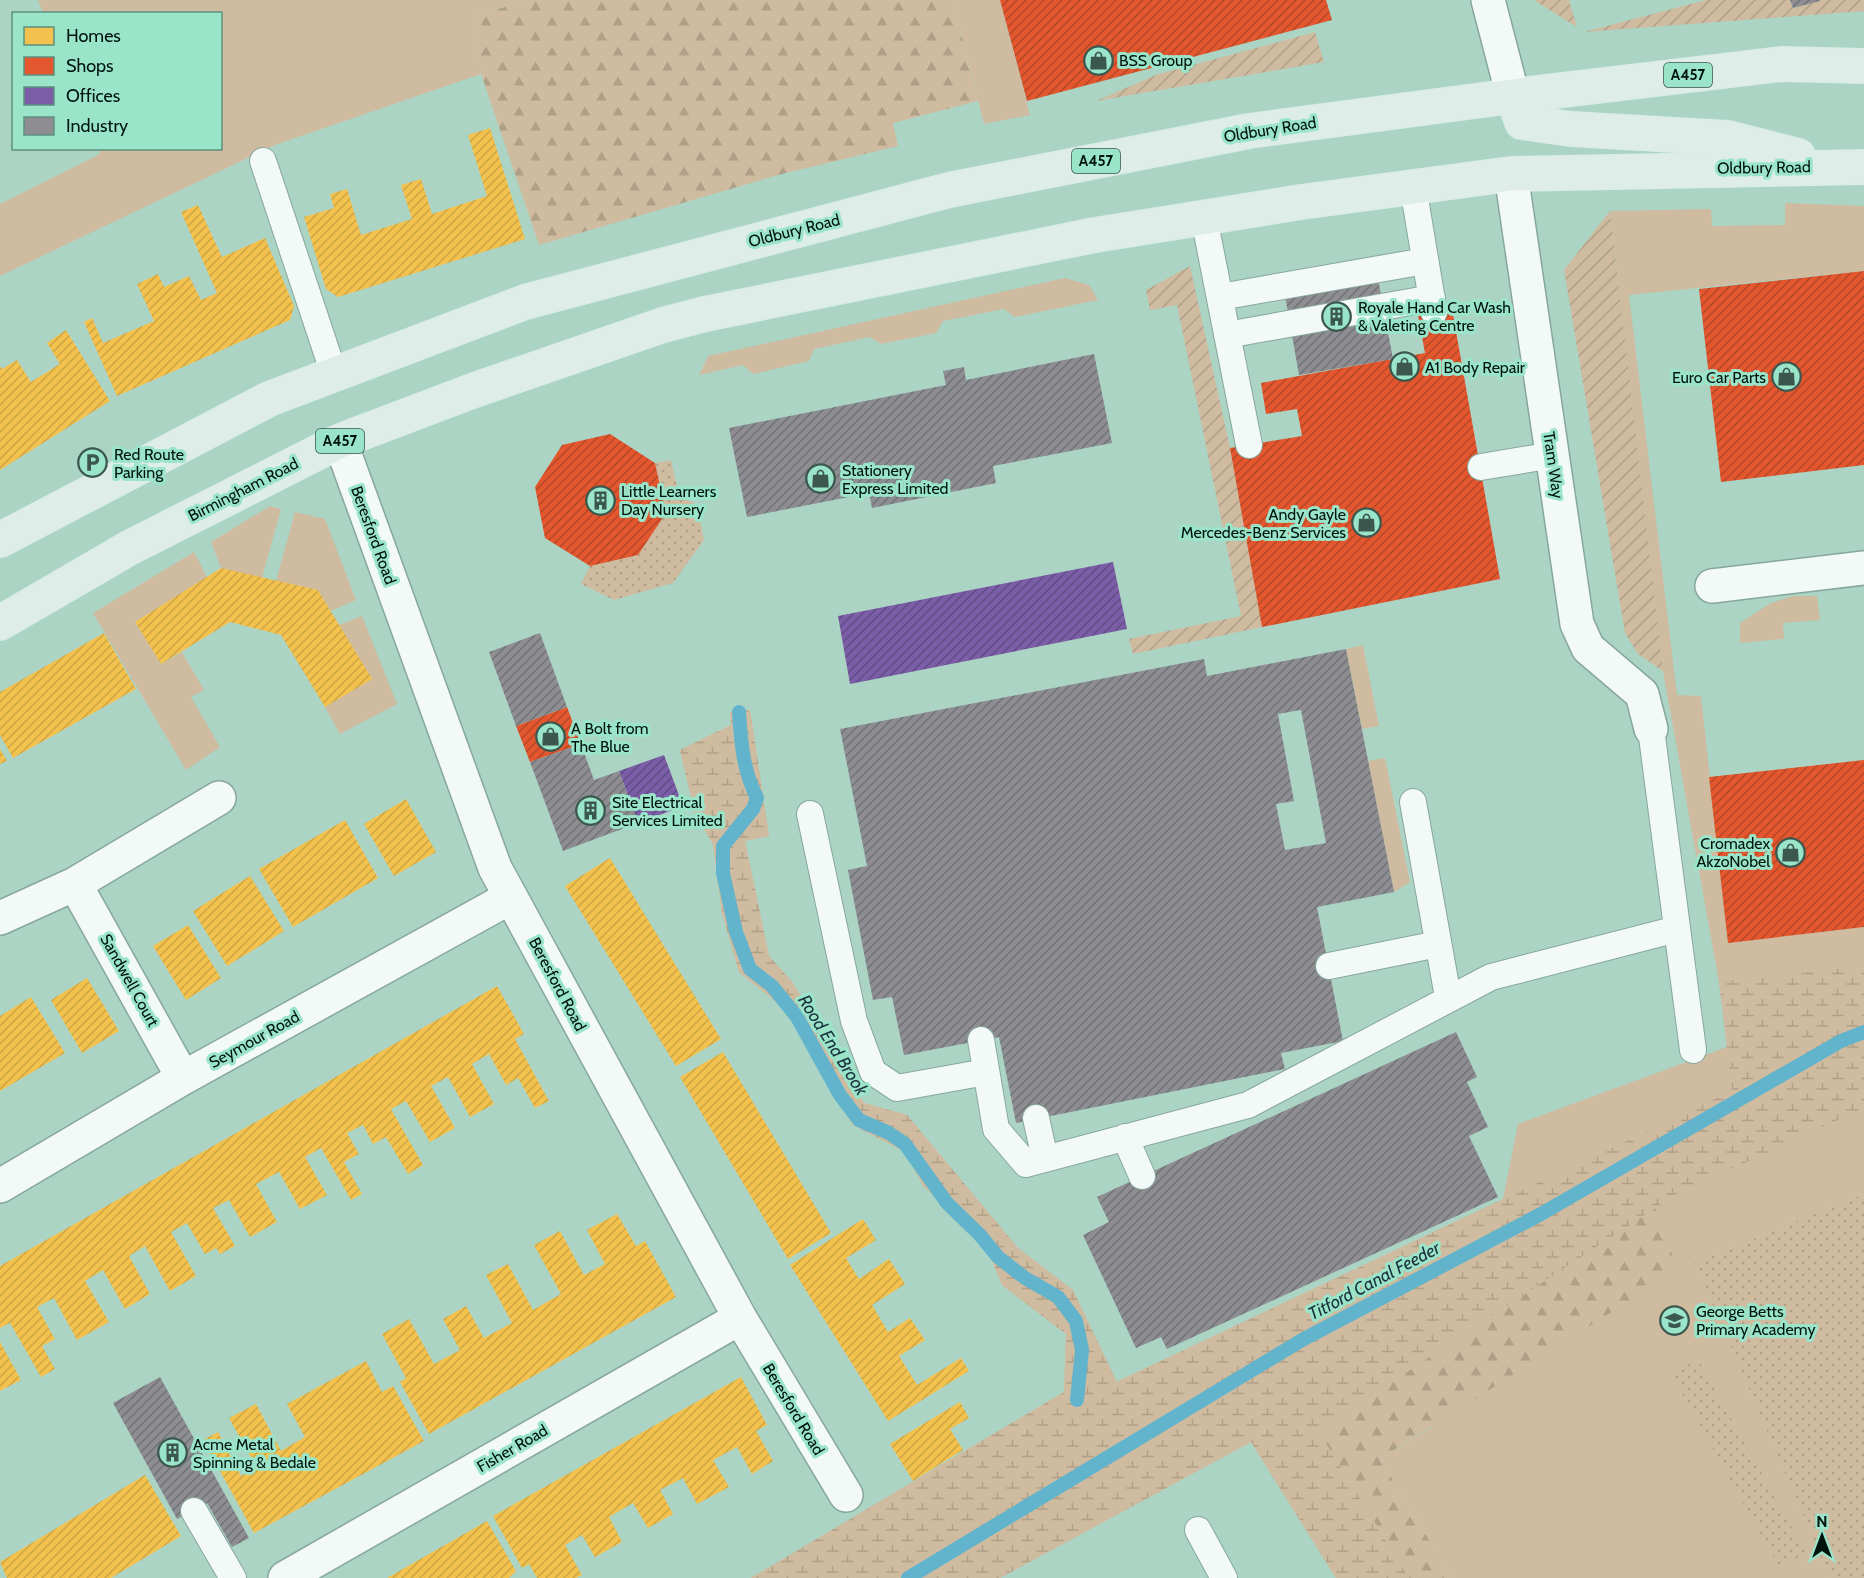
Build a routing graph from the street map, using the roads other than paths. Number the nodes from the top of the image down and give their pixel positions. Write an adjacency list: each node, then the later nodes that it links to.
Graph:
1 (1488, 0): 3 (street)
2 (1864, 66): 3 (main road, Oldbury Road / A457)
3 (1512, 96): 5 (main road); 13 (main road, Oldbury Road / A457)
4 (263, 161): 13 (lane)
5 (1849, 166): 6 (main road, Oldbury Road / A457)
6 (1511, 174): 7 (main road, Oldbury Road / A457); 16 (street, Tram Way)
7 (1413, 187): 8 (main road, Oldbury Road / A457); 9 (lane)
8 (1204, 218): 10 (lane); 11 (main road, Oldbury Road / A457)
9 (1425, 261): 10 (lane); 12 (lane)
10 (1220, 297): 12 (lane)
11 (705, 314): 14 (main road, Birmingham Road / A457)
12 (1227, 334): 15 (lane)
13 (334, 374): 18 (main road, A457)
14 (340, 441): 21 (main road, Birmingham Road / A457); 27 (street, Beresford Road)
15 (1249, 445)
16 (1552, 455): 17 (lane); 22 (street, Tram Way)
17 (1480, 467)
18 (0, 540)
19 (1864, 568): 20 (street)
20 (1712, 586)
21 (0, 623)
22 (1651, 729): 29 (lane)
23 (219, 798): 26 (street)
24 (1413, 802): 30 (lane)
25 (810, 814): 35 (lane)
26 (75, 884): 28 (street); 36 (street, Sandwell Court)
27 (511, 897): 36 (street, Seymour Road); 42 (street, Beresford Road)
28 (0, 918)
29 (1677, 929): 32 (lane); 34 (lane)
30 (1438, 944): 31 (lane); 32 (lane)
31 (1329, 966)
32 (1448, 997): 38 (lane)
33 (981, 1040): 35 (lane)
34 (1693, 1050)
35 (986, 1072): 39 (lane)
36 (183, 1078): 41 (street, Seymour Road)
37 (1036, 1118): 39 (lane)
38 (1125, 1137): 39 (lane); 40 (lane)
39 (1045, 1159)
40 (1142, 1176)
41 (0, 1186)
42 (740, 1318): 43 (street, Beresford Road); 47 (street, Fisher Road)
43 (846, 1495)
44 (194, 1511): 46 (lane)
45 (1198, 1530): 48 (lane)
46 (233, 1578)
47 (285, 1578)
48 (1224, 1578)

